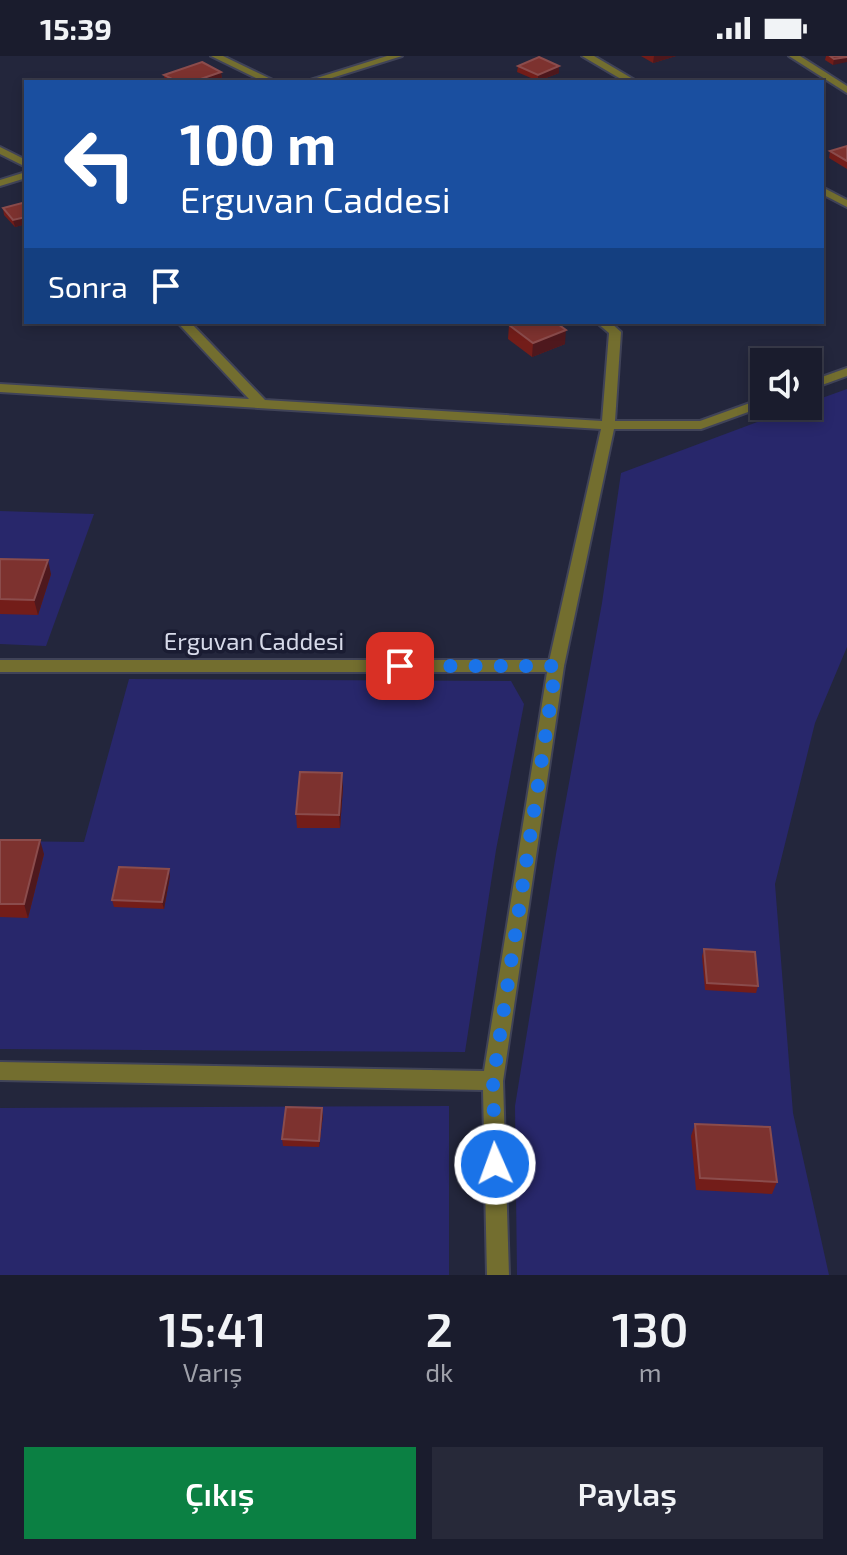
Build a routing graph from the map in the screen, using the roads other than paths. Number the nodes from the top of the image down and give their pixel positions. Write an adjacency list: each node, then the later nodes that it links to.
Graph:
1 (216, 56): 5 (street)
2 (397, 56): 6 (street)
3 (587, 56): 7 (street)
4 (794, 56): 8 (street)
5 (268, 80)
6 (316, 80)
7 (629, 80)
8 (847, 90)
9 (0, 150): 10 (street)
10 (24, 163)
11 (24, 176): 12 (street)
12 (0, 183)
13 (824, 191): 14 (street)
14 (847, 204)
15 (185, 324): 20 (street)
16 (605, 324): 22 (street)
17 (847, 372): 18 (street)
18 (822, 381)
19 (0, 388): 20 (street)
20 (261, 404): 22 (street)
21 (750, 407): 22 (street)
22 (608, 425): 24 (street)
23 (0, 666): 24 (street, Erguvan Caddesi)
24 (556, 666): 26 (street)
25 (0, 1071): 26 (street)
26 (493, 1081): 27 (street)
27 (498, 1275)

